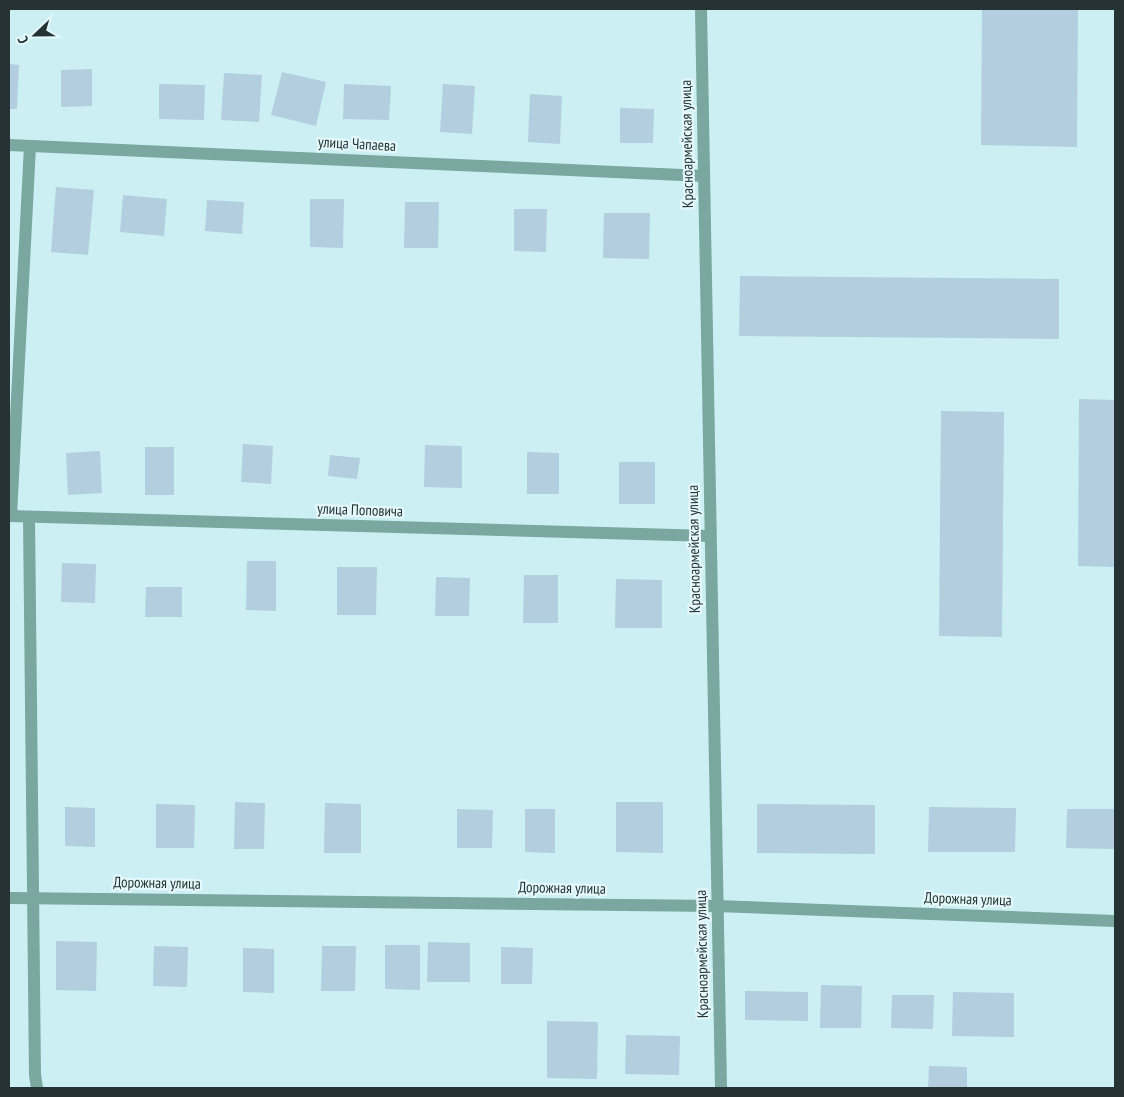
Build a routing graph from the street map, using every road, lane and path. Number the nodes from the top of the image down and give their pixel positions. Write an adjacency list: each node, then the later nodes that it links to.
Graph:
1 (701, 9): 4 (street, Красноармейская улица)
2 (9, 145): 3 (street, улица Чапаева)
3 (30, 146): 4 (street, улица Чапаева); 5 (street)
4 (704, 176): 7 (street, Красноармейская улица)
5 (10, 516): 6 (street, улица Поповича)
6 (29, 517): 7 (street, улица Поповича); 9 (street)
7 (710, 536): 10 (street, Красноармейская улица)
8 (9, 898): 9 (street, Дорожная улица)
9 (34, 898): 10 (street, Дорожная улица); 12 (street)
10 (717, 906): 11 (street, Дорожная улица); 13 (street, Красноармейская улица)
11 (1115, 920)
12 (37, 1088)
13 (721, 1088)

